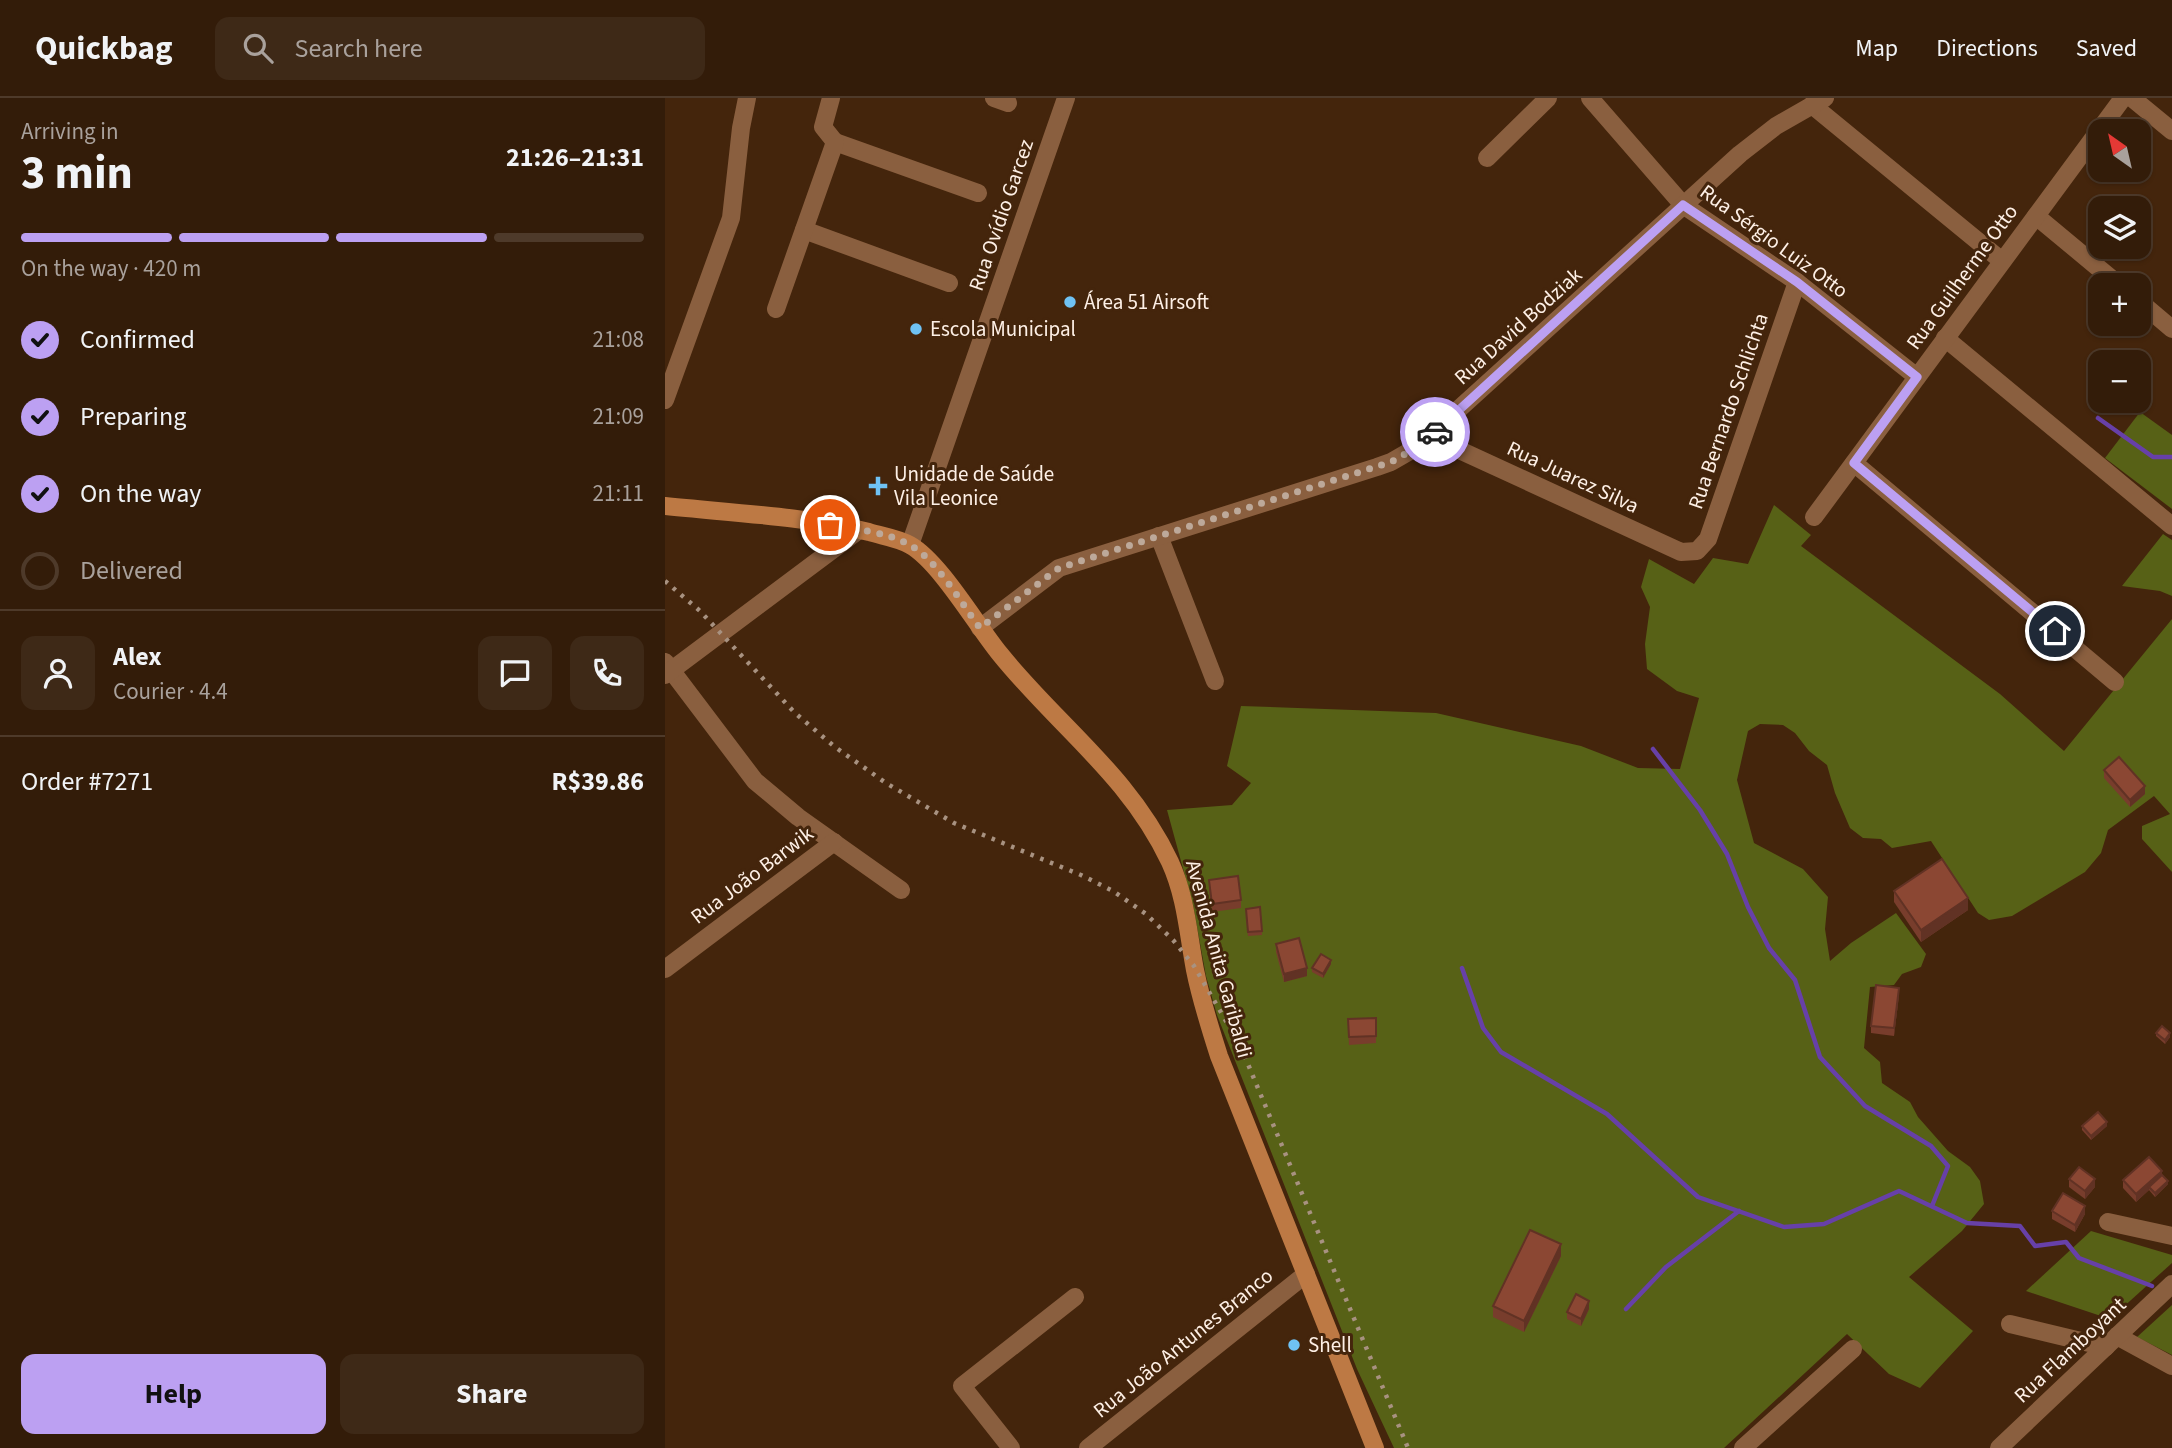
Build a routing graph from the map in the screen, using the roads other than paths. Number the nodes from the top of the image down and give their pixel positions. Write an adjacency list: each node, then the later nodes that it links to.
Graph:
1 (747, 98): 25 (street)
2 (831, 98): 10 (street)
3 (1066, 98): 33 (street, Rua Ovídio Garcez)
4 (1548, 98): 11 (street)
5 (1590, 98): 13 (street, Rua Sérgio Luiz Otto)
6 (2123, 98): 14 (street, Rua Guilherme Otto)
7 (2132, 98): 9 (street)
8 (1818, 102): 13 (street, Rua David Bodziak); 16 (street)
9 (2172, 131)
10 (835, 142): 12 (street); 15 (street)
11 (1487, 158)
12 (978, 193)
13 (1683, 205): 18 (street, Rua Sérgio Luiz Otto); 26 (street, Rua David Bodziak)
14 (2036, 216): 16 (street, Rua Guilherme Otto); 17 (street)
15 (804, 230): 19 (street); 20 (street)
16 (2002, 261): 23 (street, Rua Guilherme Otto)
17 (2105, 273)
18 (1797, 282): 24 (street, Rua Sérgio Luiz Otto); 34 (street, Rua Bernardo Schlichta)
19 (949, 283)
20 (776, 309)
21 (2151, 311): 22 (street)
22 (2172, 329)
23 (1945, 338): 24 (street, Rua Guilherme Otto); 30 (street)
24 (1917, 377): 27 (street, Rua Guilherme Otto)
25 (665, 400)
26 (1431, 437): 32 (street, Rua David Bodziak); 34 (street, Rua Juarez Silva)
27 (1854, 463): 29 (street, Rua Guilherme Otto); 38 (street)
28 (665, 506): 31 (main road, Avenida Anita Garibaldi)
29 (1814, 517)
30 (2172, 526)
31 (859, 530): 33 (main road, Avenida Anita Garibaldi); 36 (street)
32 (1159, 536): 35 (street, Rua David Bodziak); 37 (street)
33 (910, 545): 35 (main road, Avenida Anita Garibaldi)
34 (1697, 551)
35 (980, 628): 44 (main road, Avenida Anita Garibaldi)
36 (667, 669): 39 (street)
37 (1215, 681)
38 (2115, 682)
39 (834, 842): 40 (street); 41 (street, Rua João Barwik)
40 (901, 890)
41 (665, 969)
42 (2108, 1222): 43 (street)
43 (2172, 1236)
44 (1306, 1274): 52 (street, Rua João Antunes Branco); 53 (main road, Avenida Anita Garibaldi)
45 (2172, 1284): 48 (street, Rua Flamboyant)
46 (1075, 1297): 51 (street)
47 (2010, 1324): 48 (street)
48 (2112, 1341): 50 (street); 55 (street, Rua Flamboyant)
49 (1853, 1349): 54 (street)
50 (2172, 1366)
51 (1011, 1448)
52 (1088, 1448)
53 (1375, 1448)
54 (1743, 1448)
55 (1999, 1448)

